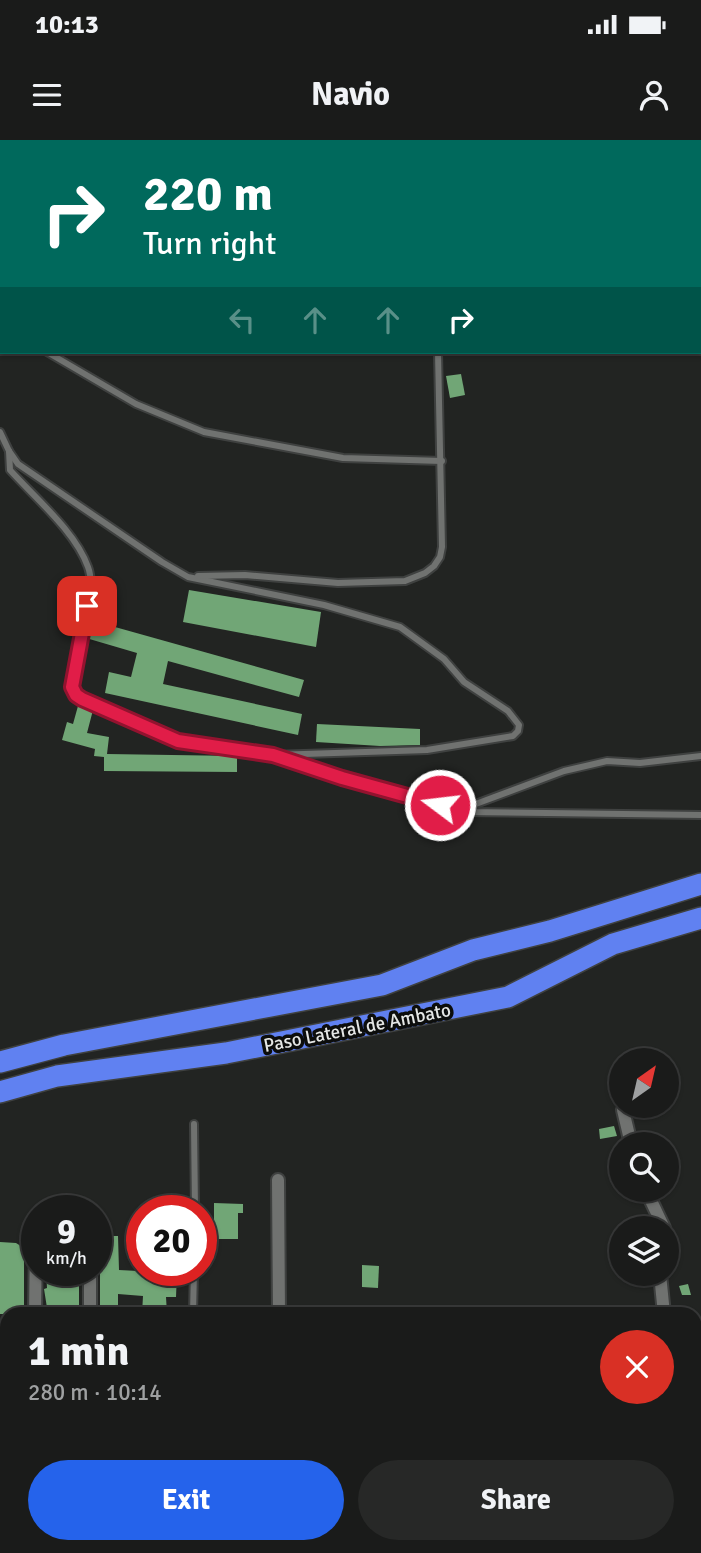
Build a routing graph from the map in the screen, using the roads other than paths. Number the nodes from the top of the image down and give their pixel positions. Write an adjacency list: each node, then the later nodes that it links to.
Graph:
1 (50, 354): 5 (lane)
2 (438, 354): 5 (lane)
3 (0, 432): 4 (lane)
4 (9, 451): 6 (lane); 7 (lane)
5 (442, 461): 6 (lane)
6 (188, 577): 7 (lane)
7 (273, 755): 9 (lane)
8 (701, 756): 9 (lane)
9 (464, 812): 10 (lane)
10 (701, 815)
11 (701, 884): 13 (highway, Paso Lateral de Ambato)
12 (701, 918): 14 (highway, Paso Lateral de Ambato)
13 (0, 1062)
14 (0, 1092)
15 (194, 1124): 17 (lane)
16 (278, 1180): 25 (street)
17 (195, 1195)
18 (35, 1286): 22 (street)
19 (90, 1286): 23 (street)
20 (194, 1286): 24 (lane)
21 (661, 1286): 26 (street)
22 (34, 1307)
23 (90, 1307)
24 (193, 1307)
25 (279, 1307)
26 (663, 1307)

